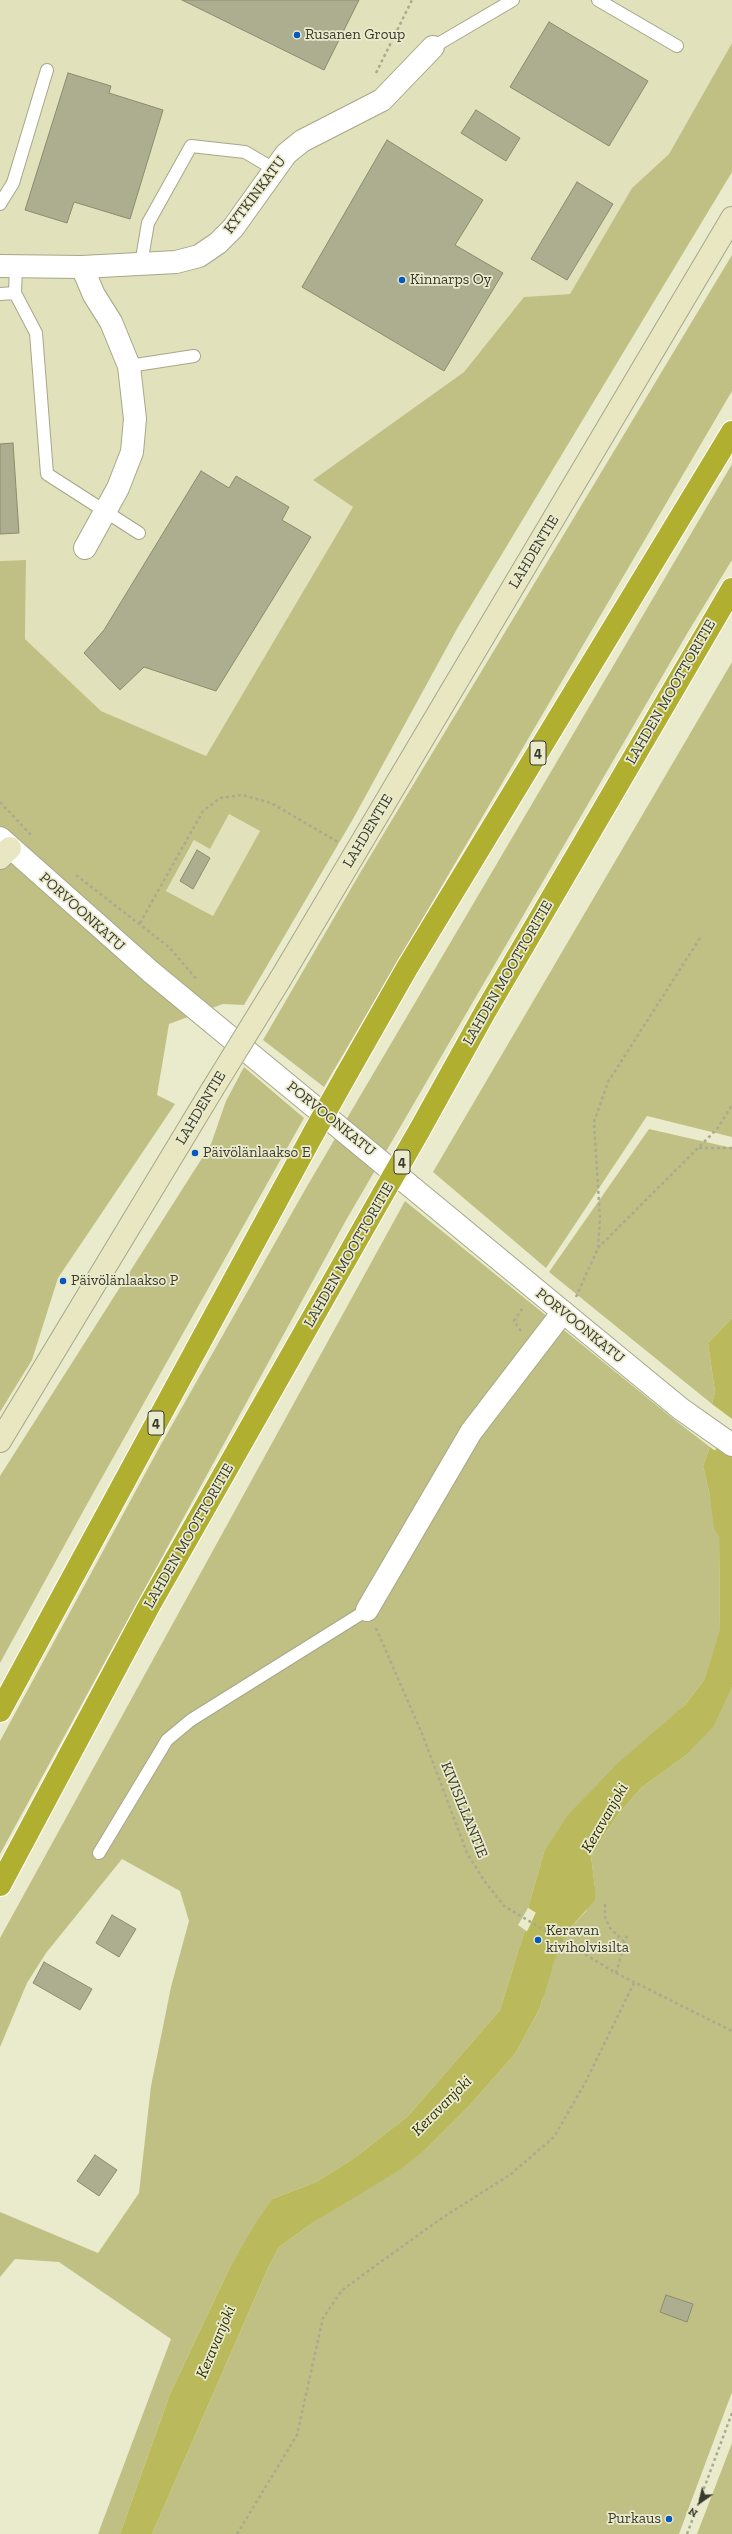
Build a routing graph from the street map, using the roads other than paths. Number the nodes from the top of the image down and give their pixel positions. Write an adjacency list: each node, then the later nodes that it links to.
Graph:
1 (513, 0): 4 (lane)
2 (598, 0): 3 (lane)
3 (677, 46)
4 (433, 47): 6 (street, KYTKINKATU)
5 (46, 70): 7 (lane)
6 (274, 169): 9 (street, KYTKINKATU); 9 (lane)
7 (0, 204)
8 (732, 218): 23 (main road, LAHDENTIE, bridge)
9 (141, 264): 11 (street, KYTKINKATU)
10 (8, 266): 11 (street, KYTKINKATU); 12 (lane)
11 (82, 267): 15 (street)
12 (15, 293): 13 (lane); 17 (lane)
13 (0, 294)
14 (194, 356): 15 (lane)
15 (129, 366): 17 (street)
16 (732, 432): 26 (highway, 4, bridge)
17 (105, 511): 18 (lane); 19 (street)
18 (138, 533)
19 (85, 548)
20 (732, 589): 28 (highway, LAHDEN MOOTTORITIE / 4, bridge)
21 (3, 848): 22 (street, PORVOONKATU)
22 (563, 1312): 24 (street, PORVOONKATU); 25 (street)
23 (0, 1441)
24 (732, 1445)
25 (367, 1610): 27 (lane)
26 (0, 1711)
27 (99, 1853)
28 (0, 1885)

